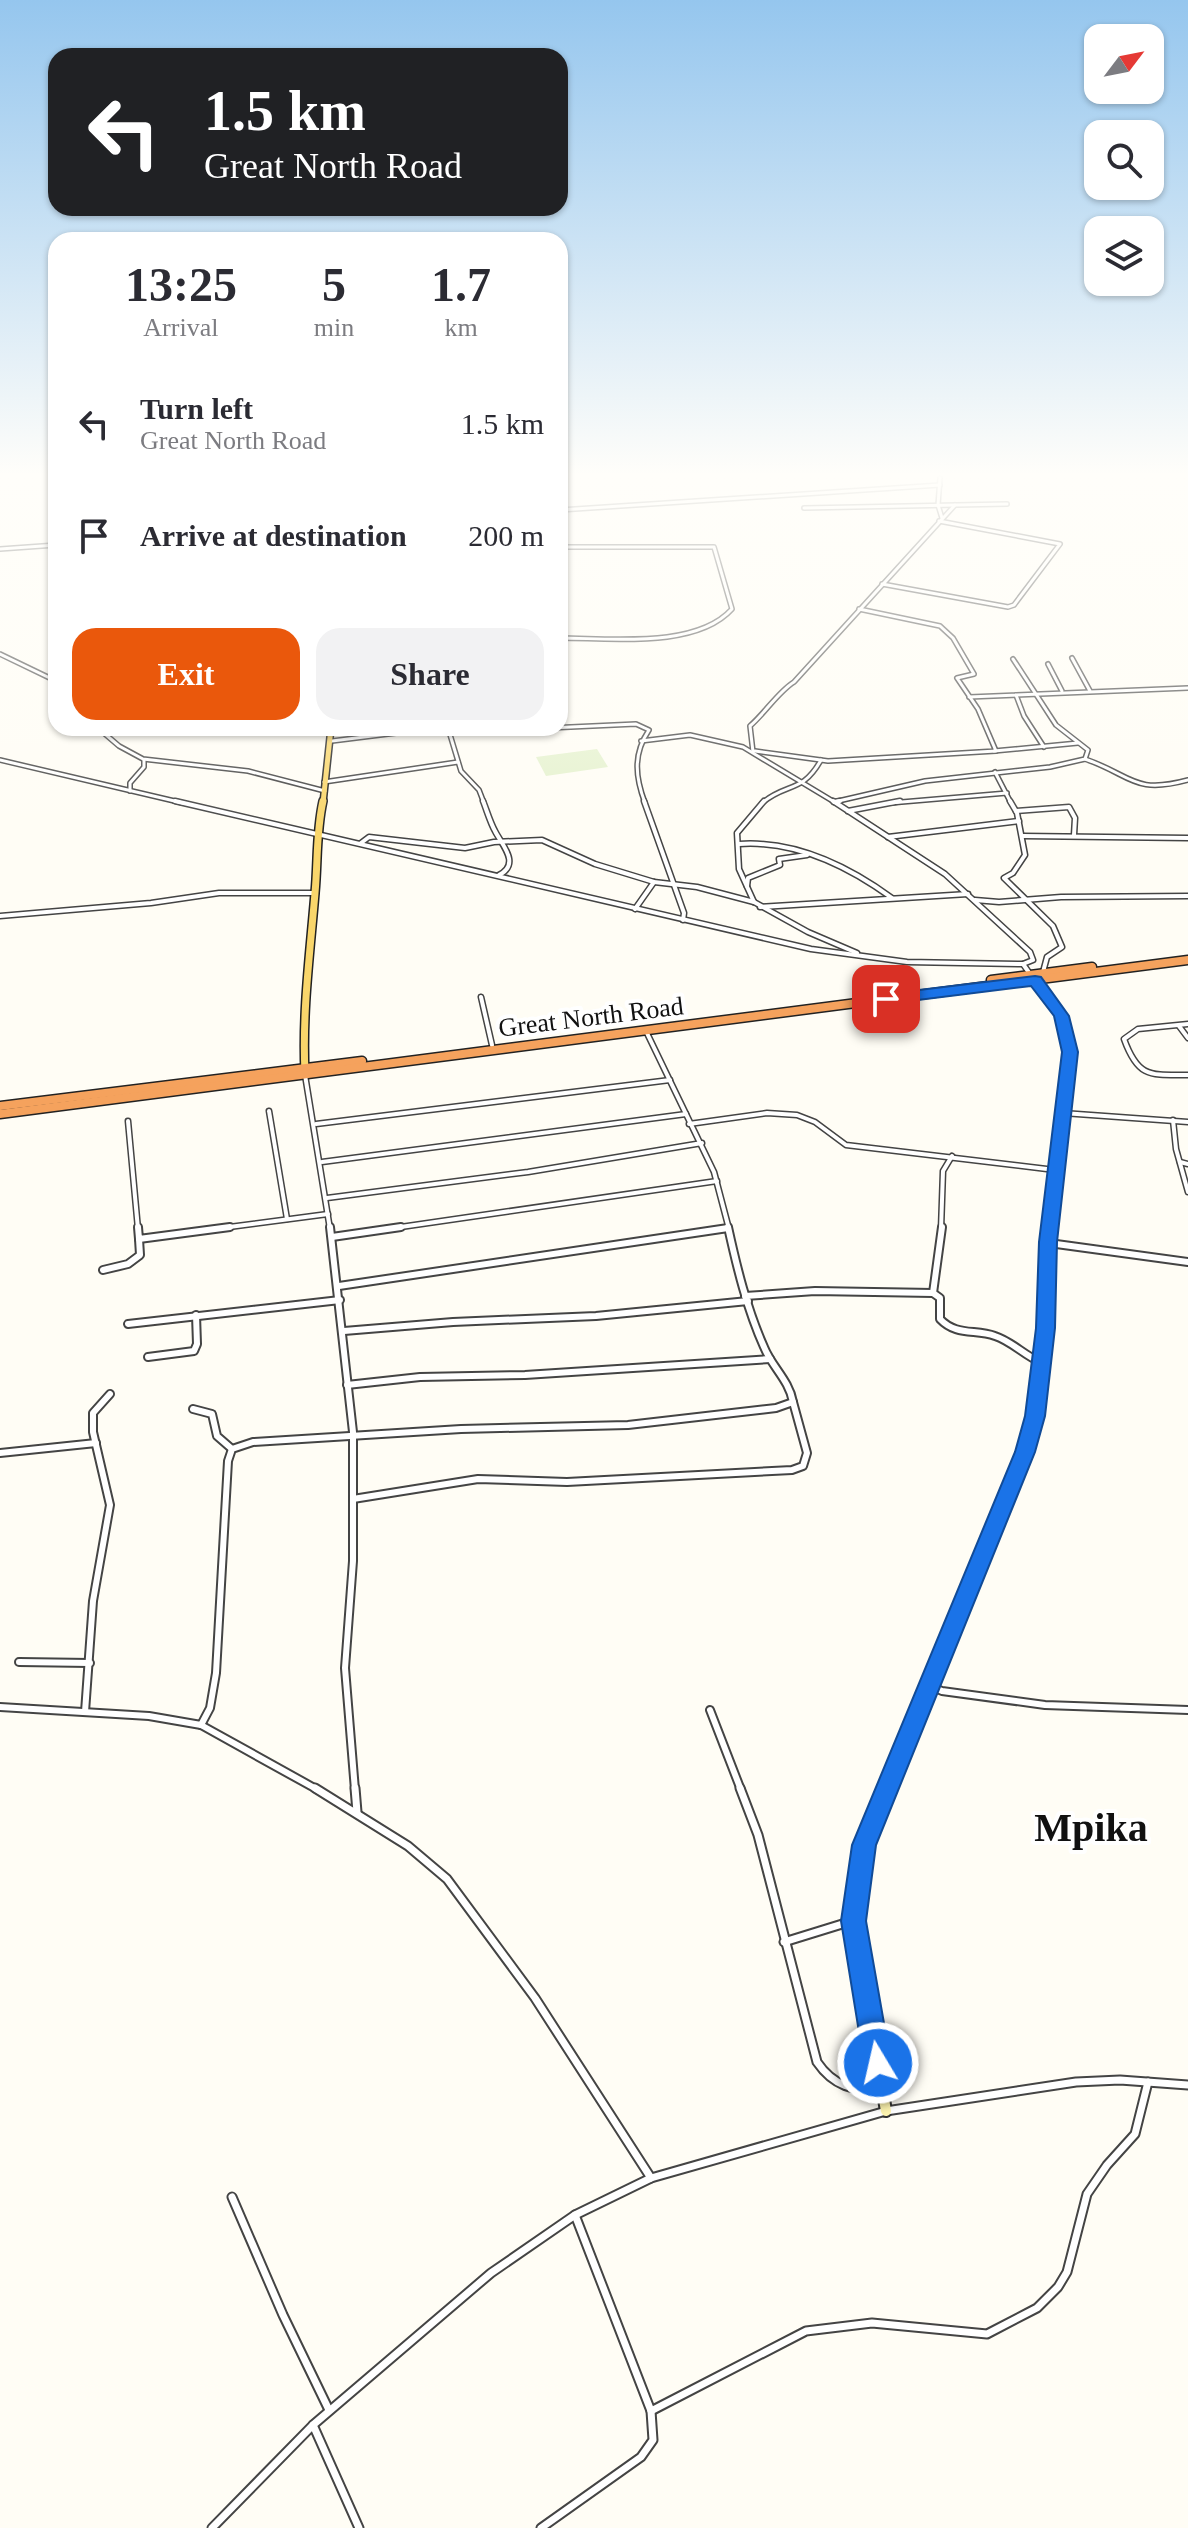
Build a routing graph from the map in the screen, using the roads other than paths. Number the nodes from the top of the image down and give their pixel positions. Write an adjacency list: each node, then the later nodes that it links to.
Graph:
1 (728, 596): 6 (street)
2 (871, 596): 5 (street)
3 (948, 596): 4 (street)
4 (1021, 596)
5 (859, 609): 17 (street); 28 (street)
6 (568, 638)
7 (0, 654): 11 (street)
8 (1072, 658): 14 (street)
9 (1013, 659): 15 (street)
10 (1048, 664): 13 (street)
11 (48, 677)
12 (1188, 688): 14 (street)
13 (1062, 691): 14 (street); 15 (street)
14 (1090, 691)
15 (1034, 693): 16 (street); 25 (street)
16 (1015, 694): 17 (street); 26 (street)
17 (968, 697): 27 (street)
18 (568, 727): 24 (street)
19 (107, 736): 29 (street)
20 (332, 736): 23 (main road)
21 (372, 736): 23 (street)
22 (450, 736): 33 (street)
23 (332, 741): 36 (main road)
24 (641, 741): 28 (street); 56 (street)
25 (1078, 743): 26 (street); 30 (street)
26 (1044, 747): 27 (street)
27 (993, 751): 32 (street)
28 (754, 752): 32 (street); 37 (street)
29 (143, 759): 38 (street); 39 (street)
30 (1085, 759): 34 (street); 35 (street)
31 (0, 760): 38 (street)
32 (821, 760): 37 (street)
33 (458, 762): 36 (street); 50 (street)
34 (995, 772): 40 (street); 41 (street)
35 (1188, 780)
36 (324, 782): 39 (main road)
37 (805, 782): 41 (street); 52 (street)
38 (130, 791): 45 (street)
39 (325, 791): 45 (main road)
40 (1007, 793): 42 (street); 43 (street)
41 (833, 802): 43 (street)
42 (1016, 811): 44 (street); 46 (street)
43 (847, 812): 48 (street)
44 (1019, 821): 47 (street); 48 (street)
45 (316, 834): 51 (street); 58 (main road)
46 (1074, 835): 47 (street); 49 (street)
47 (1023, 836): 63 (street)
48 (887, 838): 59 (street)
49 (1188, 838)
50 (500, 842): 51 (street); 54 (street); 55 (street)
51 (361, 843): 54 (street)
52 (739, 844): 53 (street); 57 (street)
53 (810, 854): 57 (street); 61 (street)
54 (498, 876): 65 (street)
55 (654, 882): 56 (street); 65 (street)
56 (674, 884): 64 (street); 67 (street)
57 (746, 887): 64 (street)
58 (316, 893): 66 (street); 79 (main road)
59 (968, 894): 61 (street); 62 (street)
60 (1188, 896): 63 (street)
61 (892, 898): 64 (street)
62 (974, 900): 63 (street); 70 (street)
63 (1025, 900): 71 (street)
64 (756, 904): 68 (street)
65 (635, 909): 67 (street)
66 (0, 916)
67 (683, 920): 68 (street)
68 (858, 955): 70 (street)
69 (1188, 957): 71 (highway, Great North Road); 72 (highway, Great North Road)
70 (1023, 964): 72 (street)
71 (1043, 972): 72 (highway, Great North Road)
72 (1032, 977): 76 (highway, Great North Road); 78 (highway, Great North Road); 84 (main road)
73 (481, 997): 78 (street)
74 (1188, 1024): 75 (street)
75 (1179, 1026): 77 (street); 80 (street)
76 (645, 1029): 79 (highway, Great North Road); 81 (street)
77 (1188, 1038)
78 (492, 1045): 79 (highway, Great North Road)
79 (304, 1071): 82 (highway, Great North Road); 85 (highway, Great North Road); 90 (street)
80 (1188, 1075)
81 (670, 1080): 86 (street); 90 (street)
82 (0, 1106)
83 (269, 1111): 102 (street)
84 (1063, 1113): 87 (street); 97 (main road)
85 (0, 1114)
86 (687, 1114): 91 (street); 94 (street)
87 (1173, 1120): 89 (street); 95 (street)
88 (128, 1121): 105 (street)
89 (1188, 1122)
90 (316, 1124): 94 (street)
91 (689, 1124): 92 (street); 93 (street)
92 (702, 1143): 98 (street); 100 (street)
93 (952, 1156): 97 (street); 110 (street)
94 (322, 1162): 100 (street)
95 (1180, 1162): 96 (street); 99 (street)
96 (1188, 1164)
97 (1055, 1170): 106 (main road)
98 (717, 1181): 103 (street); 104 (street)
99 (1188, 1192)
100 (327, 1198): 101 (street)
101 (328, 1214): 102 (street); 104 (street)
102 (287, 1219): 105 (street)
103 (728, 1228): 109 (street); 111 (street)
104 (332, 1237): 109 (street)
105 (139, 1239): 108 (street)
106 (1048, 1242): 107 (street); 118 (main road)
107 (1188, 1262)
108 (103, 1270)
109 (339, 1286): 112 (street)
110 (933, 1293): 111 (street); 118 (street)
111 (747, 1299): 115 (street); 117 (street)
112 (340, 1300): 113 (street); 115 (street)
113 (196, 1315): 114 (street); 116 (street)
114 (128, 1324)
115 (344, 1331): 119 (street)
116 (148, 1357)
117 (770, 1359): 119 (street); 121 (street)
118 (1042, 1363): 130 (main road)
119 (347, 1385): 123 (street)
120 (110, 1394): 124 (street)
121 (793, 1402): 123 (street); 127 (street)
122 (193, 1409): 125 (street)
123 (353, 1436): 125 (street); 127 (street)
124 (96, 1443): 126 (street); 129 (street)
125 (232, 1449): 135 (street)
126 (0, 1453)
127 (353, 1499): 136 (street)
128 (19, 1662): 129 (street)
129 (90, 1663): 134 (street)
130 (928, 1685): 133 (street); 137 (main road)
131 (0, 1707): 134 (street)
132 (710, 1710): 138 (street)
133 (1188, 1710)
134 (85, 1712): 135 (street)
135 (201, 1725): 136 (street)
136 (357, 1813): 143 (street)
137 (854, 1921): 138 (street); 141 (main road)
138 (784, 1942): 141 (street)
139 (1148, 2082): 140 (street); 142 (street); 147 (street)
140 (1188, 2085)
141 (882, 2091): 142 (main road)
142 (886, 2111): 143 (street)
143 (651, 2178): 145 (street)
144 (232, 2197): 146 (street)
145 (575, 2215): 146 (street); 147 (street)
146 (329, 2410): 148 (street)
147 (651, 2411): 151 (street)
148 (313, 2425): 149 (street); 150 (street)
149 (212, 2528)
150 (359, 2528)
151 (541, 2528)

